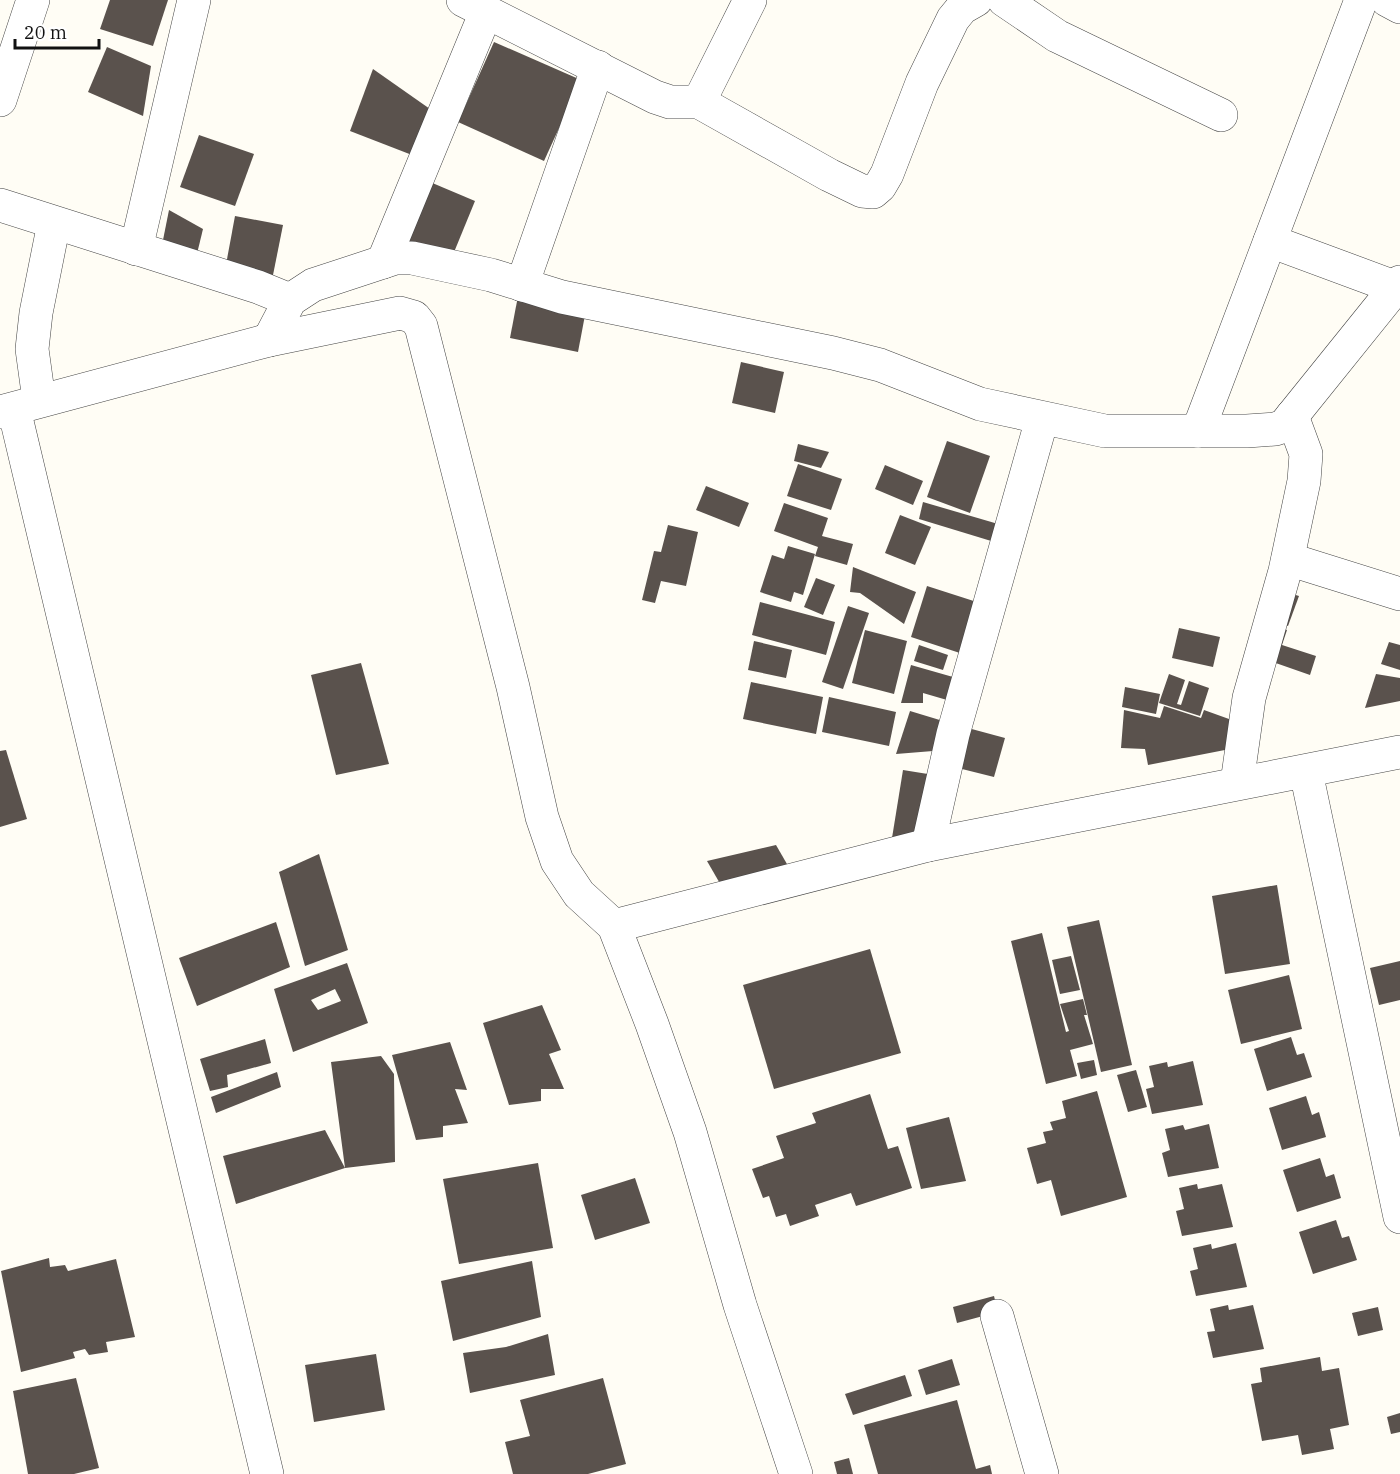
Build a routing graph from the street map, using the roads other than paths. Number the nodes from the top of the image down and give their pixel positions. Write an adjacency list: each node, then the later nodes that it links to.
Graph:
1 (33, 0): 11 (street)
2 (194, 0): 17 (street)
3 (750, 0): 12 (street)
4 (976, 0): 12 (street)
5 (1004, 0): 13 (street)
6 (1361, 0): 16 (street)
7 (1387, 0): 9 (street)
8 (474, 6): 10 (street); 18 (street)
9 (1400, 7)
10 (598, 67): 12 (street); 19 (street)
11 (0, 100)
12 (699, 102)
13 (1221, 115)
14 (0, 205): 15 (street)
15 (54, 224): 17 (street); 23 (street)
16 (1270, 241): 20 (street); 26 (street)
17 (136, 249): 21 (street)
18 (383, 261): 19 (street); 21 (street)
19 (522, 285): 25 (street)
20 (1399, 286): 24 (street)
21 (290, 300): 22 (street)
22 (269, 340): 23 (street); 33 (street)
23 (17, 407): 36 (street)
24 (1292, 416): 26 (street); 27 (street)
25 (1042, 418): 26 (street); 32 (street)
26 (1198, 431)
27 (1288, 559): 28 (street); 31 (street)
28 (1400, 594)
29 (1400, 752): 30 (street)
30 (1306, 772): 31 (street); 34 (street)
31 (1237, 783): 32 (street)
32 (928, 844): 33 (street)
33 (614, 926): 37 (street)
34 (1400, 1217)
35 (997, 1316): 38 (street)
36 (267, 1474)
37 (796, 1474)
38 (1042, 1474)

